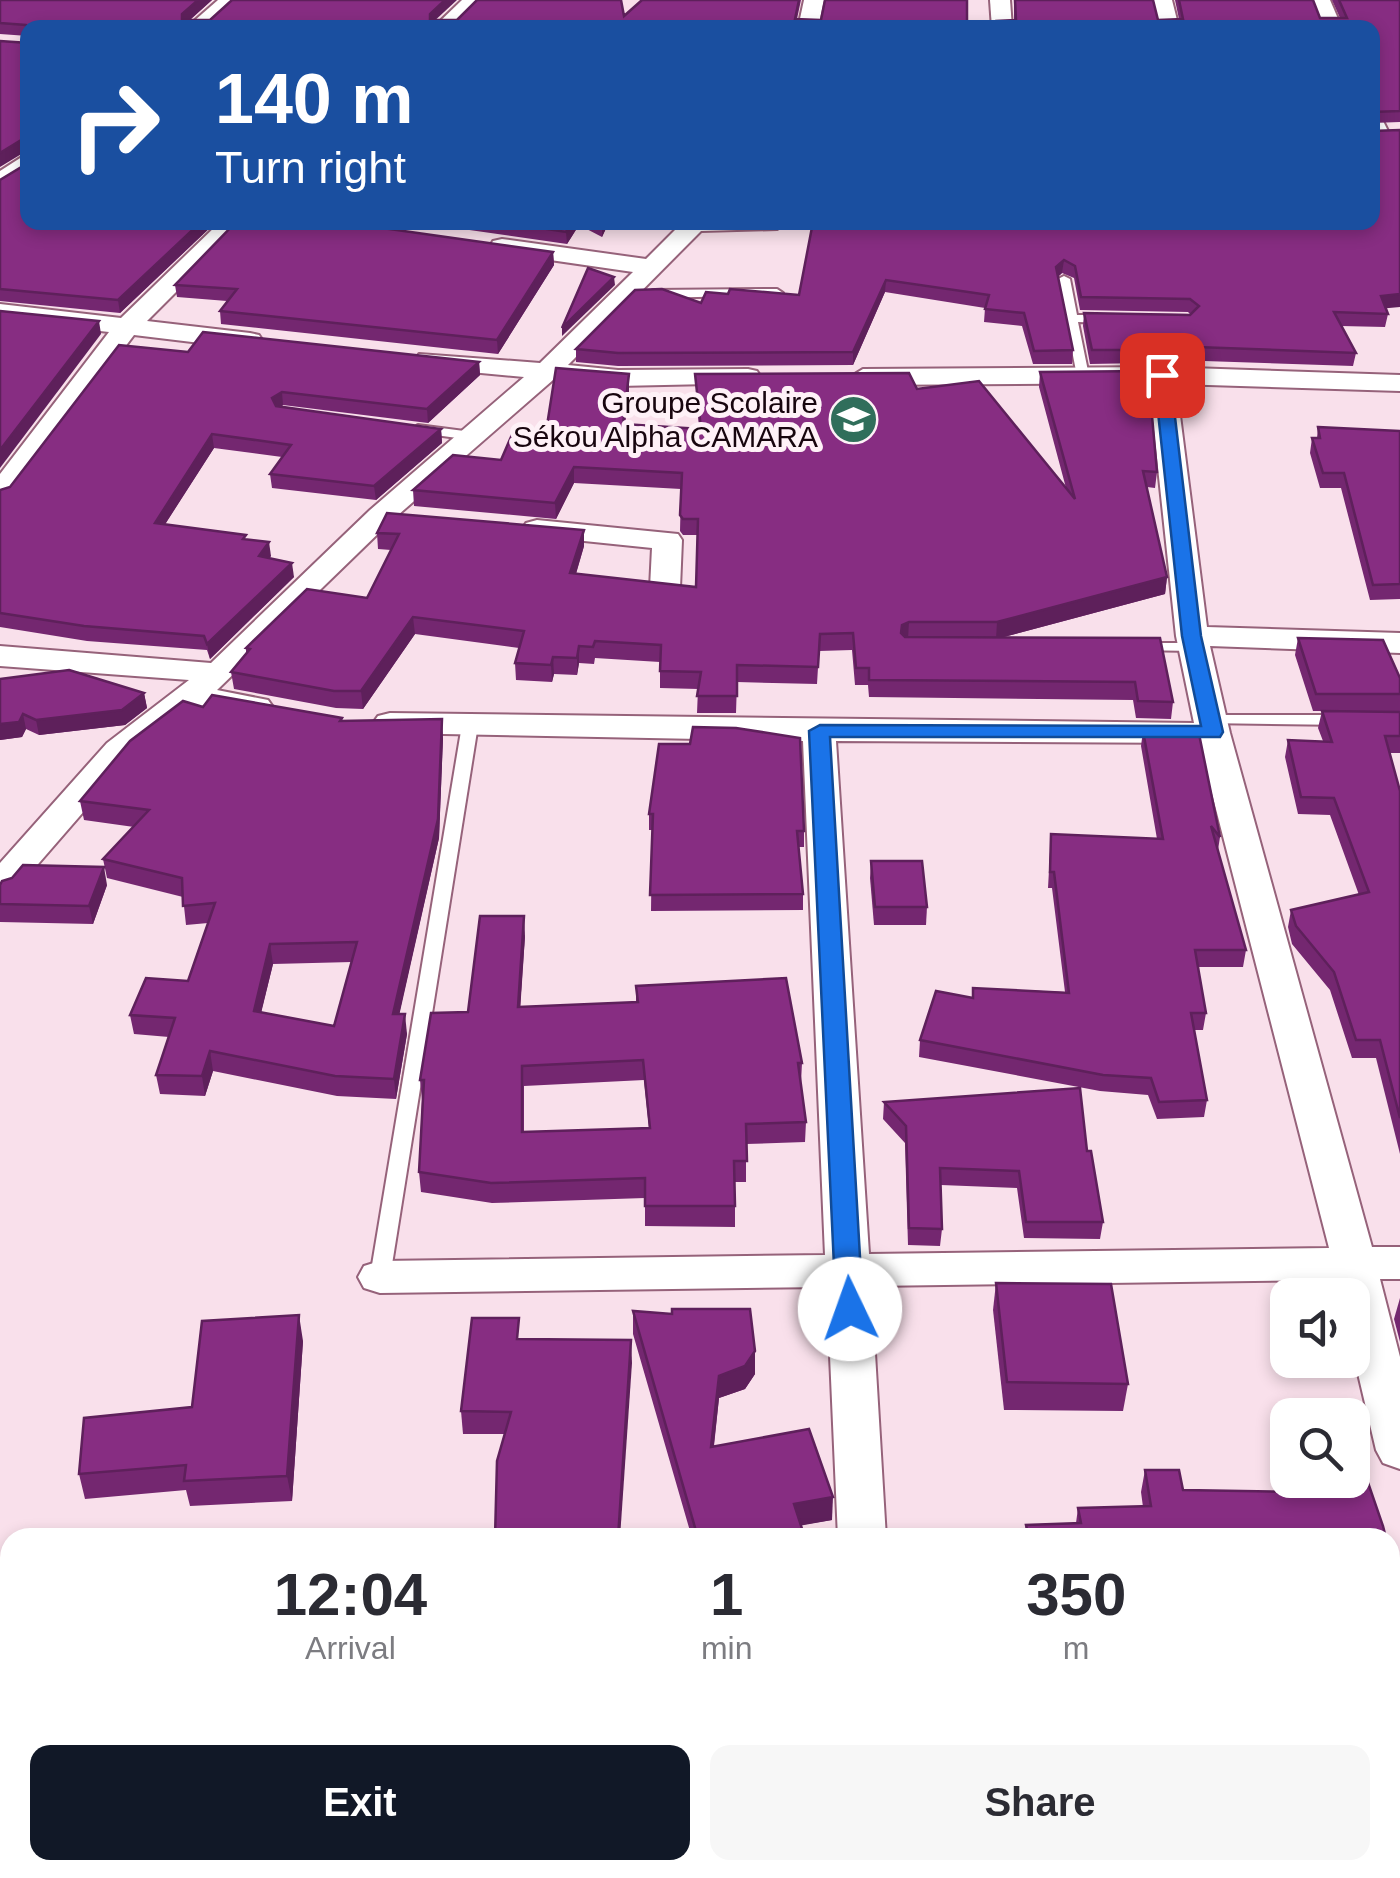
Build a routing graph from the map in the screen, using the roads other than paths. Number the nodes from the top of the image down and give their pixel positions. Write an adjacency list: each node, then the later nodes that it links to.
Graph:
1 (230, 0): 3 (street)
2 (474, 0): 4 (street)
3 (206, 20)
4 (451, 20)
5 (20, 166): 6 (street)
6 (0, 182)
7 (226, 230): 17 (street)
8 (689, 230): 10 (street)
9 (480, 243): 10 (street)
10 (653, 266): 13 (street)
11 (1064, 279): 15 (lane)
12 (777, 293): 13 (lane)
13 (624, 295): 20 (street)
14 (0, 312): 17 (street)
15 (1072, 318): 16 (lane); 22 (lane)
16 (1130, 319)
17 (126, 328): 18 (street); 28 (street)
18 (278, 344)
19 (392, 356): 20 (street)
20 (545, 373): 23 (street); 27 (street)
21 (1162, 375): 22 (street); 25 (street); 33 (street)
22 (1083, 376): 24 (street)
23 (773, 377)
24 (831, 377)
25 (1400, 383)
26 (396, 426): 27 (lane)
27 (472, 436): 29 (street)
28 (0, 493)
29 (380, 516): 30 (street); 37 (street)
30 (418, 519)
31 (514, 527): 32 (street)
32 (665, 588)
33 (1193, 642): 34 (street); 35 (lane); 43 (street)
34 (1400, 642)
35 (1118, 647)
36 (0, 656): 37 (street)
37 (219, 672): 38 (street)
38 (190, 695): 39 (street); 45 (street)
39 (281, 712)
40 (1362, 720): 43 (lane)
41 (355, 722): 42 (street)
42 (470, 725): 44 (street); 49 (lane)
43 (1212, 726): 44 (street); 47 (street)
44 (820, 731): 48 (street)
45 (0, 885)
46 (1400, 1264): 47 (street)
47 (1355, 1265): 48 (street); 50 (street)
48 (848, 1271): 49 (street); 51 (street)
49 (380, 1277)
50 (1400, 1450)
51 (861, 1528)

